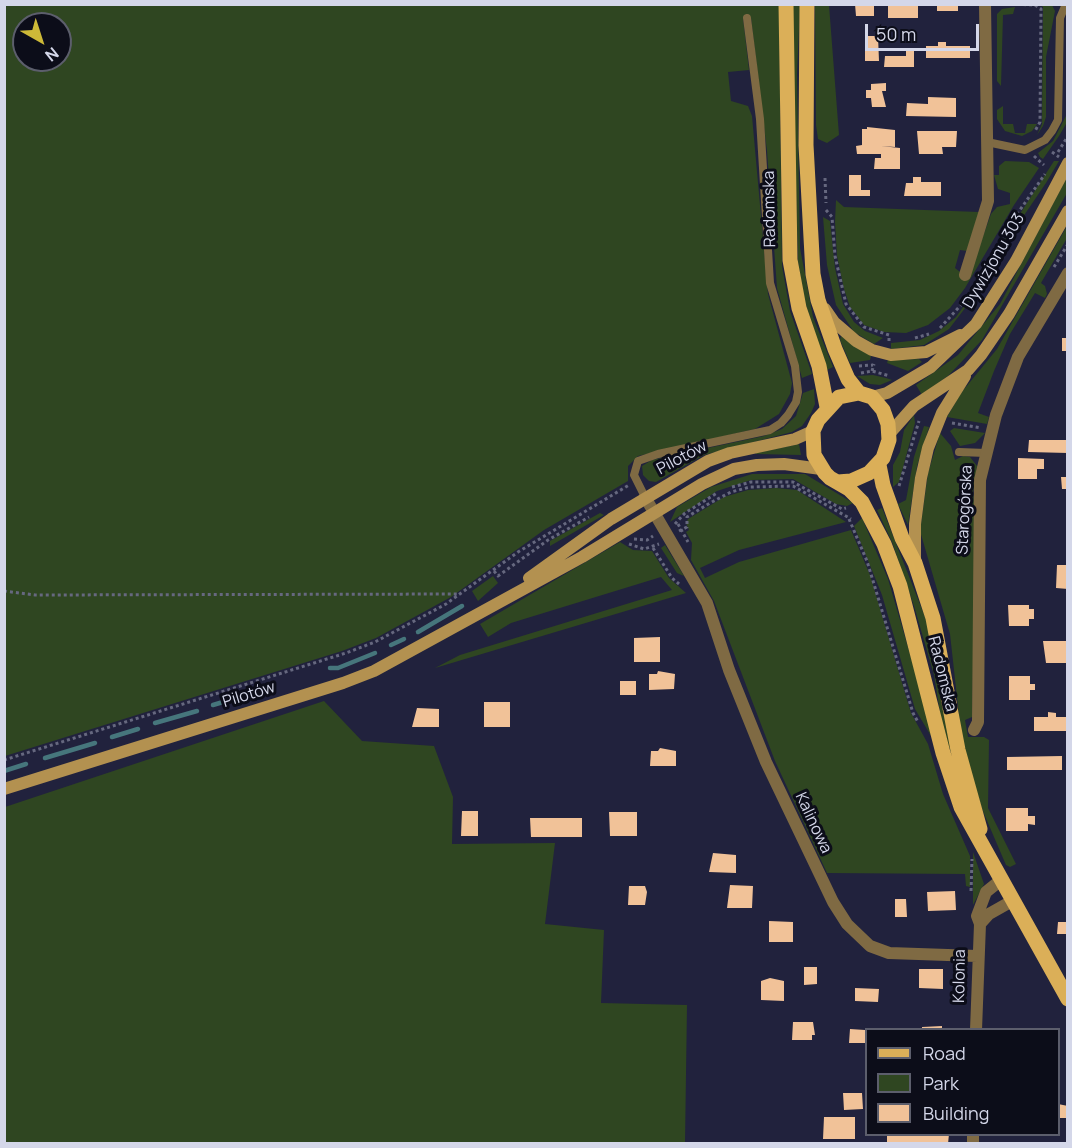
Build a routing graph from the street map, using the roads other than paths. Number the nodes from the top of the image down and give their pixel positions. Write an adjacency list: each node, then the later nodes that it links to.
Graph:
1 (786, 4): 15 (main road, Radomska)
2 (807, 4): 11 (main road)
3 (985, 4): 6 (street)
4 (1066, 4): 6 (lane)
5 (747, 18): 23 (lane)
6 (987, 142): 10 (street)
7 (1068, 163): 12 (main road, Dywizjonu 303)
8 (1068, 211): 13 (main road)
9 (1068, 273): 19 (street, Starogórska)
10 (965, 275)
11 (818, 300): 12 (main road); 14 (main road)
12 (976, 324): 14 (main road, Dywizjonu 303)
13 (968, 370): 17 (main road); 25 (main road)
14 (865, 395): 15 (main road); 17 (main road)
15 (827, 407): 16 (main road)
16 (813, 431): 21 (main road); 23 (main road, Pilotów)
17 (890, 433): 20 (main road)
18 (959, 452): 19 (lane)
19 (986, 453): 27 (street, Starogórska)
20 (879, 465): 22 (main road); 25 (main road, Radomska)
21 (821, 469): 22 (main road); 24 (main road, Pilotów)
22 (838, 482): 29 (main road, Radomska)
23 (645, 497): 24 (street, Kalinowa); 26 (main road, Pilotów)
24 (654, 512): 26 (main road, Pilotów); 33 (street, Kalinowa)
25 (915, 563): 29 (main road, Radomska)
26 (492, 605): 28 (main road, Pilotów)
27 (974, 730)
28 (4, 789)
29 (979, 851): 30 (main road, Radomska)
30 (1001, 880): 31 (main road, Radomska); 32 (street, Kolonia)
31 (1012, 901): 32 (street); 34 (main road, Radomska)
32 (980, 924): 33 (street, Kolonia)
33 (977, 956): 35 (street, Kolonia)
34 (1068, 999)
35 (976, 1028)

